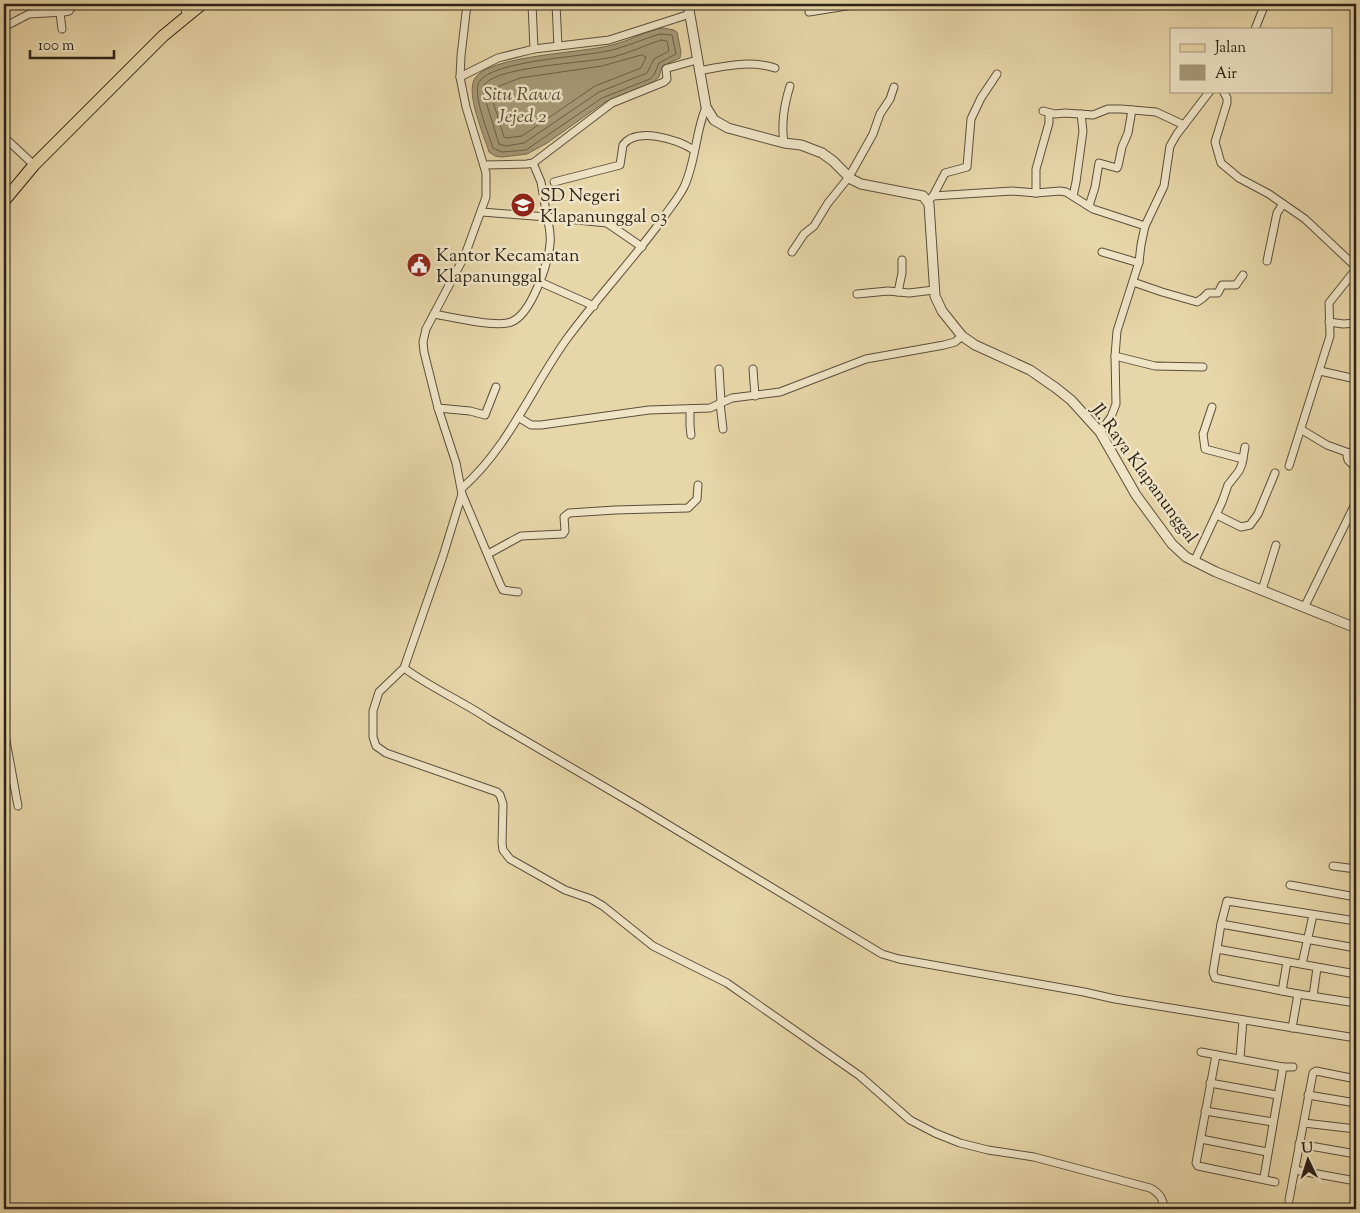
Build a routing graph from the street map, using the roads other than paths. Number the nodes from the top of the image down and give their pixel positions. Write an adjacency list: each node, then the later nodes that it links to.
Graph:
1 (74, 4): 12 (street)
2 (202, 4): 10 (main road)
3 (467, 4): 23 (street)
4 (532, 4): 18 (street)
5 (556, 4): 17 (street)
6 (688, 4): 13 (street)
7 (860, 4): 9 (street)
8 (1265, 4): 15 (street)
9 (839, 5): 11 (street)
10 (185, 10): 36 (main road)
11 (809, 12)
12 (60, 13): 14 (street); 16 (street)
13 (690, 14): 17 (street); 19 (street)
14 (4, 27)
15 (1256, 28)
16 (62, 29)
17 (558, 46): 18 (street)
18 (534, 49): 23 (street)
19 (697, 60): 21 (street); 35 (street)
20 (775, 68): 21 (street)
21 (699, 71): 28 (street)
22 (997, 74): 42 (street)
23 (460, 77): 37 (street)
24 (790, 86): 33 (street)
25 (894, 87): 38 (street)
26 (1209, 92): 31 (street)
27 (1224, 92): 44 (street)
28 (706, 107): 33 (street); 34 (street)
29 (1132, 110): 30 (street); 31 (street); 45 (street)
30 (1081, 114): 40 (street); 41 (street)
31 (1184, 125): 48 (street)
32 (4, 137): 36 (street)
33 (784, 143): 38 (street)
34 (694, 150): 39 (street); 49 (street)
35 (533, 163): 37 (street); 47 (street)
36 (34, 164): 43 (main road)
37 (484, 165): 46 (street)
38 (849, 178): 42 (street); 50 (street)
39 (554, 182)
40 (1036, 192): 41 (street); 42 (street)
41 (1073, 196): 45 (street)
42 (931, 198): 59 (street, Jl. Raya Klapanunggal)
43 (4, 201)
44 (1283, 204): 53 (street); 55 (street)
45 (1089, 206): 48 (street)
46 (482, 212): 47 (street); 63 (street)
47 (547, 217): 49 (street); 57 (street)
48 (1145, 226): 54 (street)
49 (642, 247): 62 (street)
50 (792, 252)
51 (1102, 252): 54 (street)
52 (902, 260): 60 (street)
53 (1268, 261)
54 (1138, 263): 58 (street)
55 (1356, 268): 64 (street)
56 (1243, 275): 58 (street)
57 (540, 282): 62 (street); 63 (street)
58 (1133, 282): 67 (street)
59 (934, 290): 60 (street); 66 (street, Jl. Raya Klapanunggal)
60 (898, 292): 61 (street)
61 (857, 294)
62 (594, 306): 79 (street)
63 (434, 314): 77 (street)
64 (1329, 322): 65 (street); 71 (street)
65 (1356, 322)
66 (962, 336): 74 (street); 82 (street, Jl. Raya Klapanunggal)
67 (1115, 356): 68 (street); 82 (street)
68 (1203, 367)
69 (719, 369): 75 (street)
70 (753, 369): 74 (street)
71 (1320, 372): 72 (street); 81 (street)
72 (1356, 379)
73 (496, 387): 77 (street)
74 (755, 396): 75 (street)
75 (720, 403): 78 (street); 80 (street)
76 (1212, 407): 87 (street)
77 (438, 408): 92 (street)
78 (690, 409): 79 (street); 83 (street)
79 (518, 416): 92 (street)
80 (723, 429)
81 (1302, 430): 86 (street); 88 (street)
82 (1100, 432): 97 (street, Jl. Raya Klapanunggal)
83 (692, 435)
84 (1245, 447): 87 (street)
85 (1356, 450): 86 (street)
86 (1349, 453): 89 (street)
87 (1243, 459): 94 (street)
88 (1289, 466)
89 (1356, 468)
90 (1276, 473): 94 (street)
91 (698, 485): 96 (street)
92 (462, 491): 96 (street); 102 (street)
93 (1356, 502): 100 (street)
94 (1216, 514): 97 (street)
95 (1276, 545): 98 (street)
96 (488, 554): 99 (street)
97 (1194, 562): 98 (street, Jl. Raya Klapanunggal)
98 (1262, 590): 100 (street, Jl. Raya Klapanunggal)
99 (518, 592)
100 (1304, 608): 101 (street, Jl. Raya Klapanunggal)
101 (1356, 628)
102 (404, 668): 125 (street); 151 (street)
103 (4, 730): 105 (street)
104 (4, 773): 105 (street)
105 (13, 777): 106 (street)
106 (18, 806)
107 (1333, 866): 108 (street)
108 (1356, 869)
109 (1290, 885): 110 (street)
110 (1356, 897)
111 (1313, 914): 112 (street); 113 (street); 114 (street)
112 (1356, 921)
113 (1221, 924): 114 (street); 116 (street)
114 (1308, 939): 115 (street); 118 (street)
115 (1356, 948)
116 (1217, 949): 117 (street); 121 (street)
117 (1287, 962): 118 (street); 121 (street)
118 (1302, 964): 119 (street)
119 (1317, 968): 120 (street); 123 (street)
120 (1356, 974)
121 (1282, 991): 122 (street)
122 (1298, 994): 123 (street); 126 (street)
123 (1313, 996): 124 (street)
124 (1356, 1003)
125 (1243, 1020): 126 (street); 130 (street)
126 (1292, 1028): 127 (street)
127 (1356, 1038)
128 (1201, 1052): 129 (street)
129 (1216, 1055): 130 (street); 134 (street)
130 (1240, 1058): 131 (street)
131 (1283, 1067): 132 (street); 135 (street)
132 (1293, 1067)
133 (1356, 1079): 136 (street)
134 (1210, 1083): 135 (street); 138 (street)
135 (1277, 1095): 139 (street)
136 (1308, 1095): 137 (street); 140 (street)
137 (1356, 1103)
138 (1205, 1111): 139 (street); 142 (street)
139 (1273, 1122): 144 (street)
140 (1304, 1123): 141 (street); 143 (street)
141 (1356, 1129)
142 (1200, 1139): 144 (street); 147 (street)
143 (1299, 1144): 145 (street); 146 (street)
144 (1267, 1152): 147 (street)
145 (1356, 1154)
146 (1295, 1170): 148 (street); 150 (street)
147 (1262, 1179): 149 (street)
148 (1356, 1181)
149 (1275, 1182)
150 (1289, 1200)
151 (1165, 1209)

